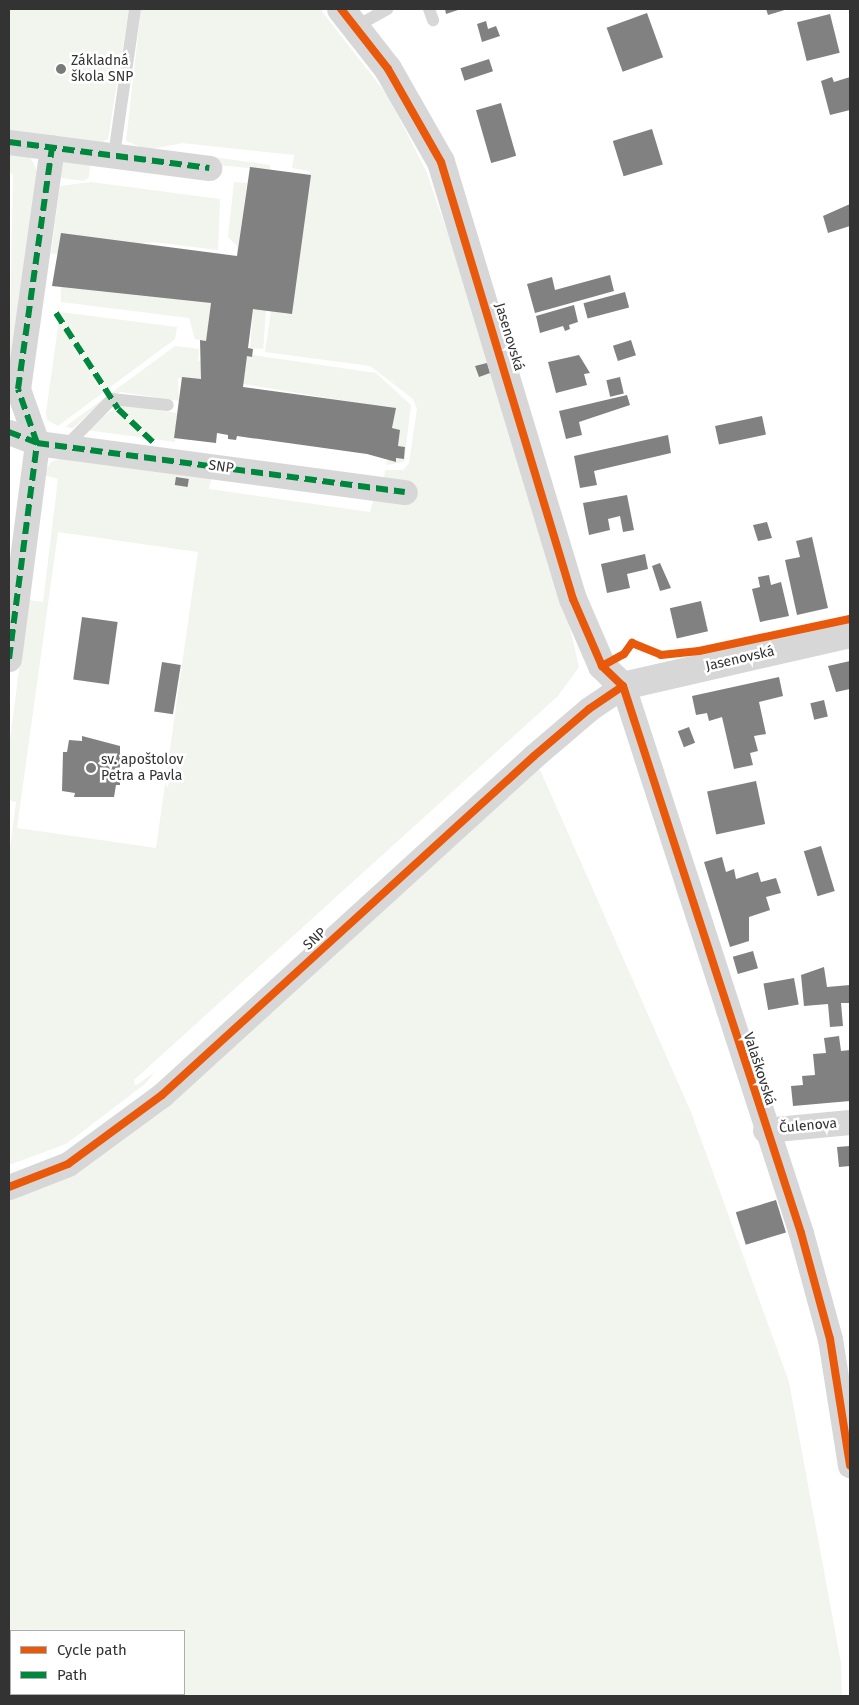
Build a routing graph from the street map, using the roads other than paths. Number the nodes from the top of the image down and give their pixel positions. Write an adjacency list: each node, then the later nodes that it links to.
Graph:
1 (135, 9): 6 (lane)
2 (386, 9): 3 (lane)
3 (348, 18): 15 (street, Jasenovská)
4 (9, 142): 5 (street)
5 (52, 147): 6 (street); 10 (street)
6 (114, 155): 7 (street)
7 (209, 168)
8 (168, 405): 11 (lane)
9 (9, 432): 10 (street, SNP)
10 (37, 442): 11 (street, SNP); 14 (street)
11 (66, 446): 12 (street, SNP)
12 (405, 492)
13 (850, 634): 15 (street, Jasenovská)
14 (9, 659)
15 (623, 686): 17 (street, Valaškovská); 18 (street, SNP)
16 (850, 1122): 17 (street, Čulenova)
17 (766, 1130): 19 (street, Valaškovská)
18 (9, 1187)
19 (850, 1465)

